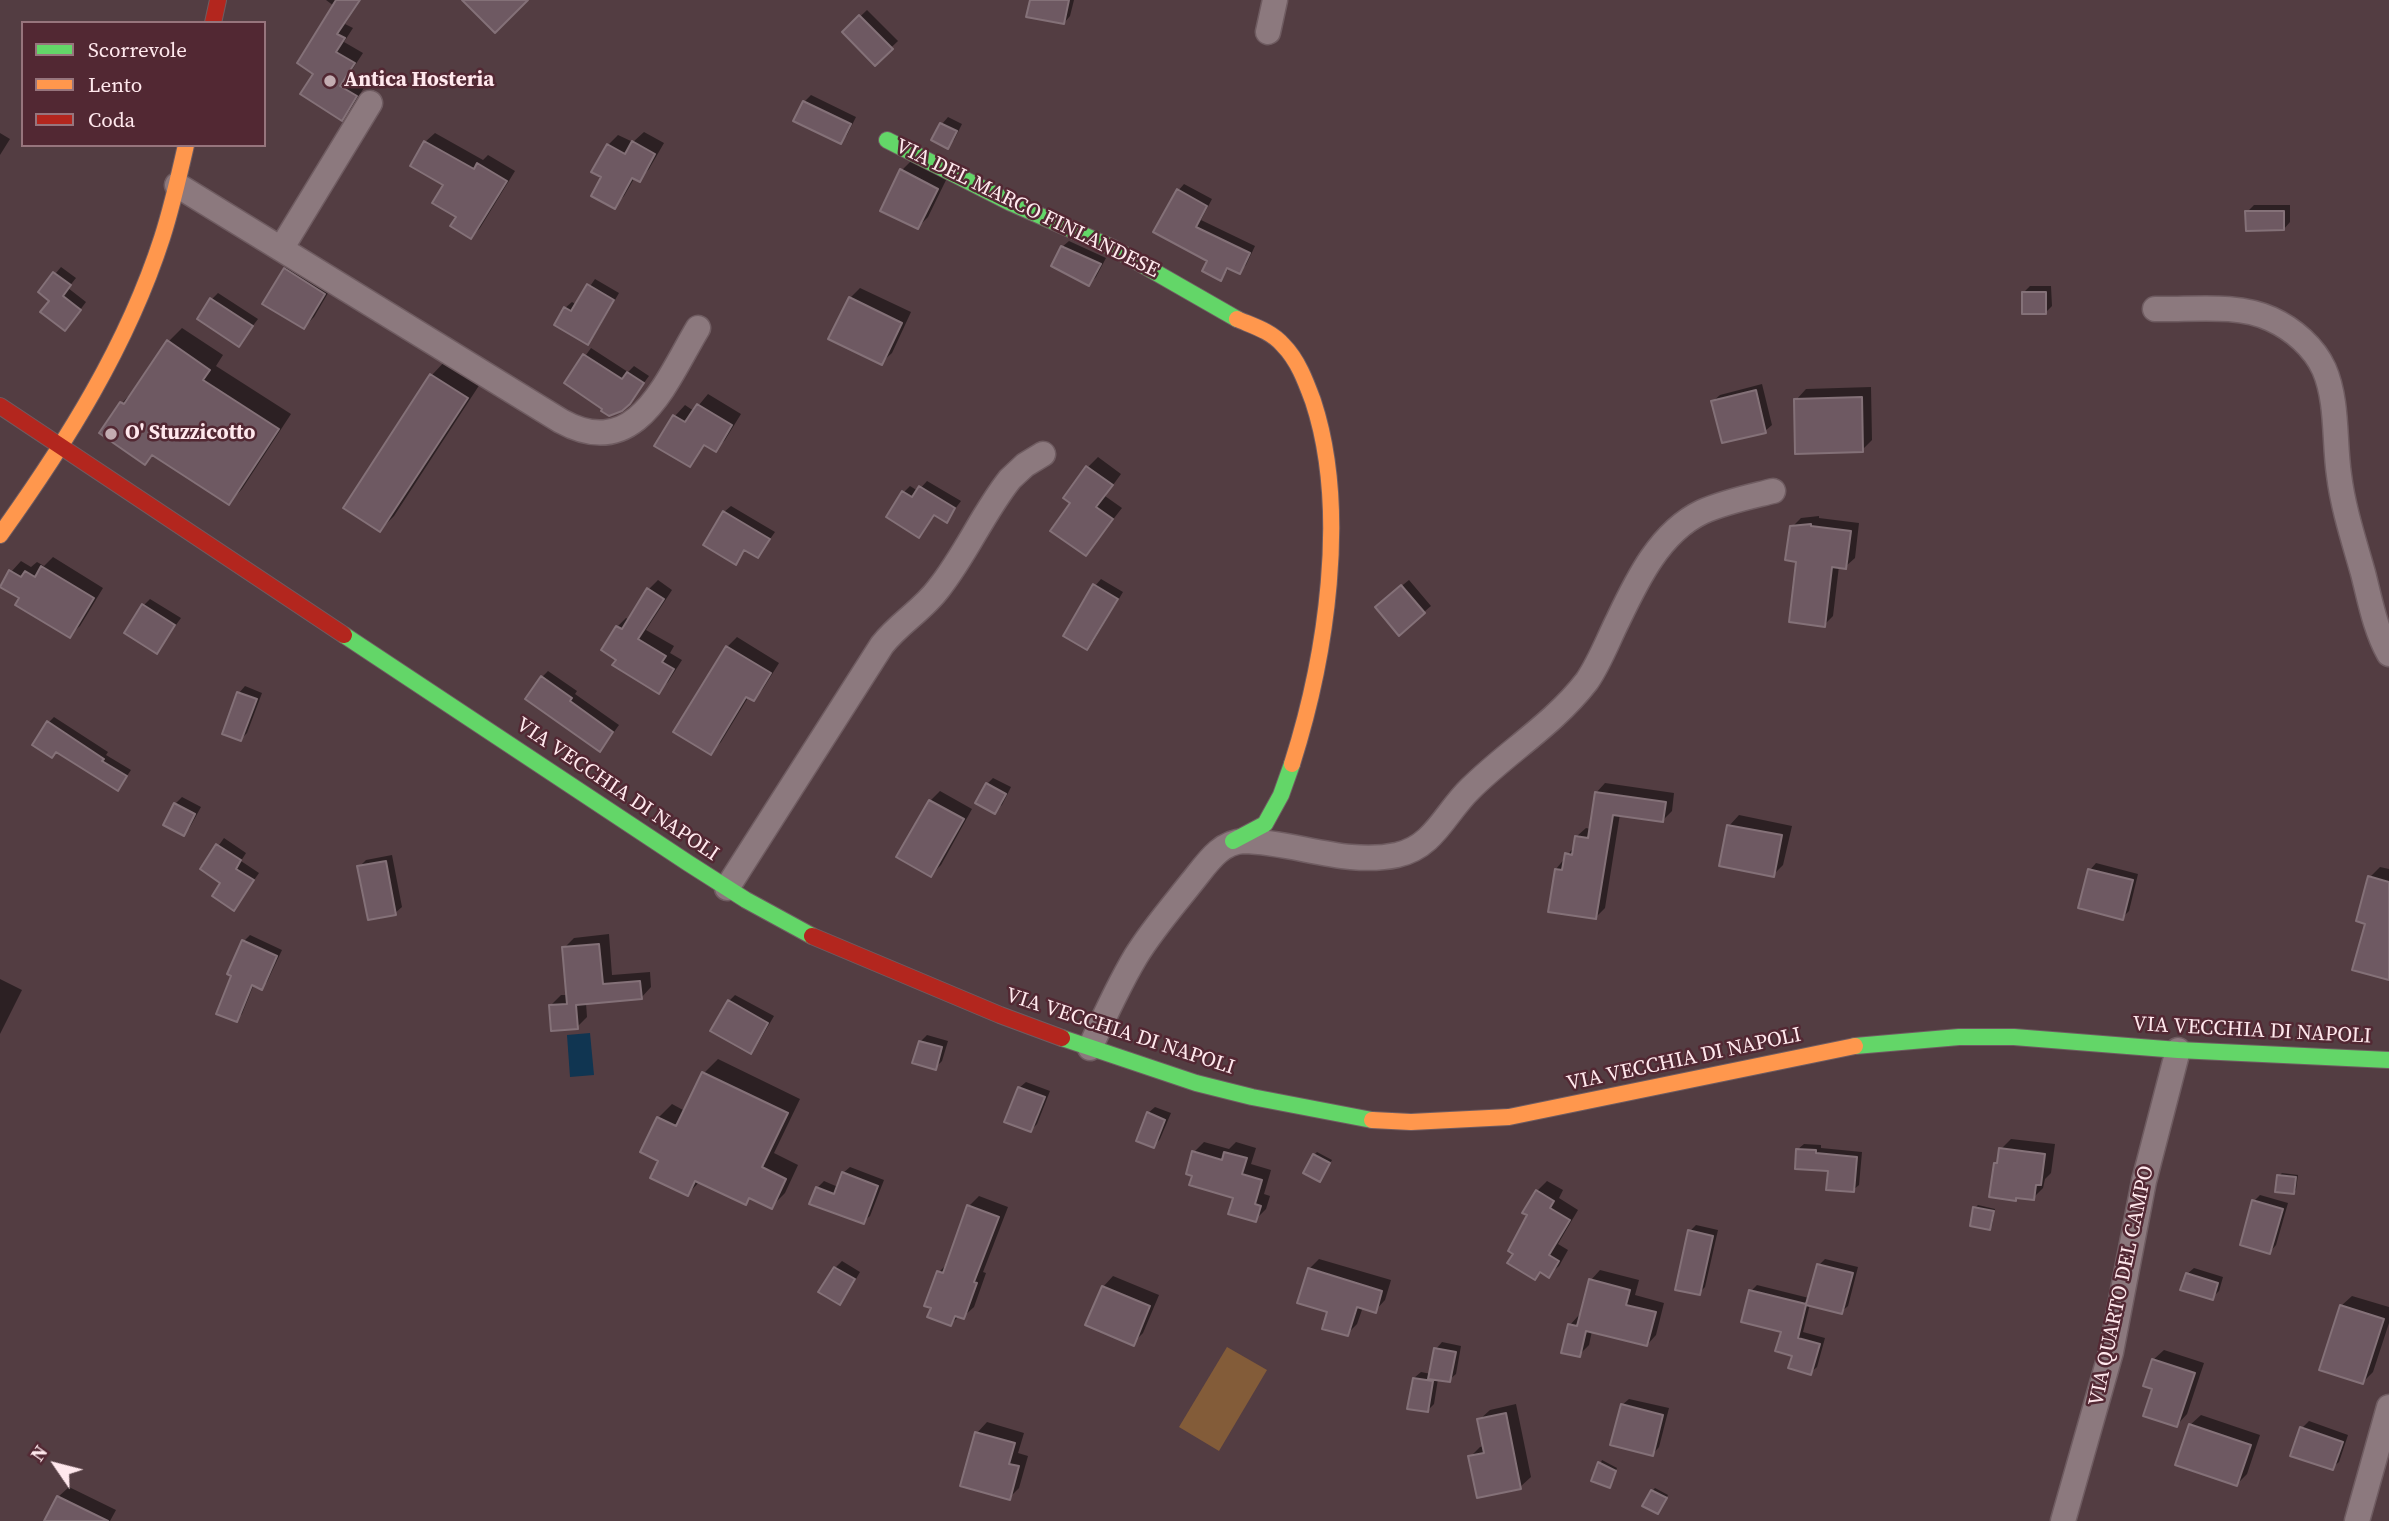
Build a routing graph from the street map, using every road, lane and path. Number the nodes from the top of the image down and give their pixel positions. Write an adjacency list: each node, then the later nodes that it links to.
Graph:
1 (218, 0): 3 (street)
2 (1275, 0): 4 (street)
3 (213, 21)
4 (1268, 32)
5 (370, 103): 9 (street)
6 (887, 140): 18 (street, VIA DEL MARCO FINLANDESE)
7 (186, 147): 8 (street)
8 (177, 185): 9 (street); 13 (street)
9 (281, 249): 11 (street)
10 (2155, 309): 17 (street)
11 (698, 328)
12 (0, 406): 13 (street, VIA VECCHIA DI NAPOLI)
13 (61, 446): 16 (street); 19 (street, VIA VECCHIA DI NAPOLI)
14 (1043, 454): 19 (street)
15 (1773, 491): 18 (street)
16 (0, 535)
17 (2389, 654)
18 (1233, 841): 20 (street, VIA DEL MARCO FINLANDESE)
19 (727, 888): 20 (street, VIA VECCHIA DI NAPOLI)
20 (1090, 1048): 21 (street, VIA VECCHIA DI NAPOLI)
21 (2178, 1050): 22 (street, VIA VECCHIA DI NAPOLI); 24 (street, VIA QUARTO DEL CAMPO)
22 (2389, 1060)
23 (2389, 1407): 25 (street)
24 (2063, 1521)
25 (2357, 1521)

